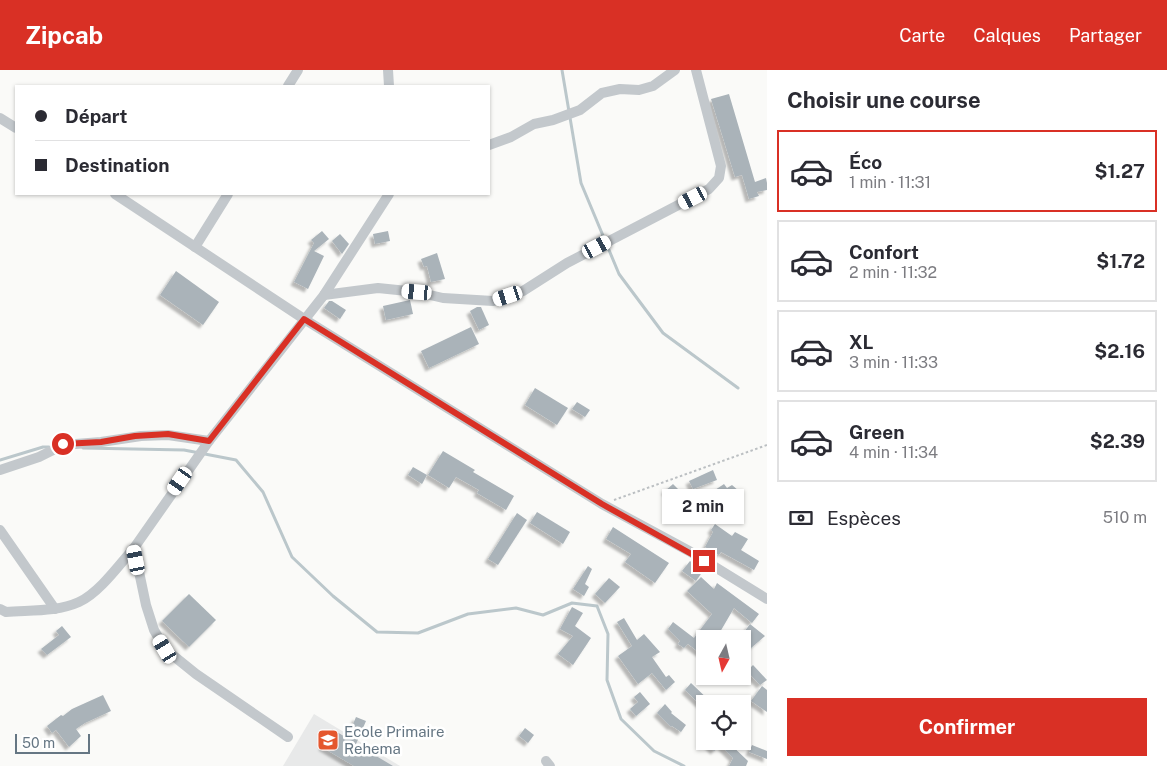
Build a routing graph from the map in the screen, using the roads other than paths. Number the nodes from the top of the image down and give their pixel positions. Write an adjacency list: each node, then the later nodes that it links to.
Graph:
1 (298, 70): 5 (street)
2 (388, 70): 6 (street)
3 (675, 70): 9 (street)
4 (696, 70): 14 (street)
5 (289, 85)
6 (389, 85)
7 (0, 118): 8 (street)
8 (15, 127)
9 (490, 145)
10 (116, 195): 13 (street)
11 (227, 195): 13 (street)
12 (388, 195): 14 (street)
13 (194, 247): 15 (street)
14 (324, 295): 15 (street)
15 (304, 319): 16 (street); 20 (street)
16 (209, 441): 17 (street); 19 (street)
17 (0, 470)
18 (0, 530): 22 (street)
19 (134, 548): 22 (street); 23 (street)
20 (767, 599)
21 (0, 609): 22 (street)
22 (55, 609)
23 (288, 737)

